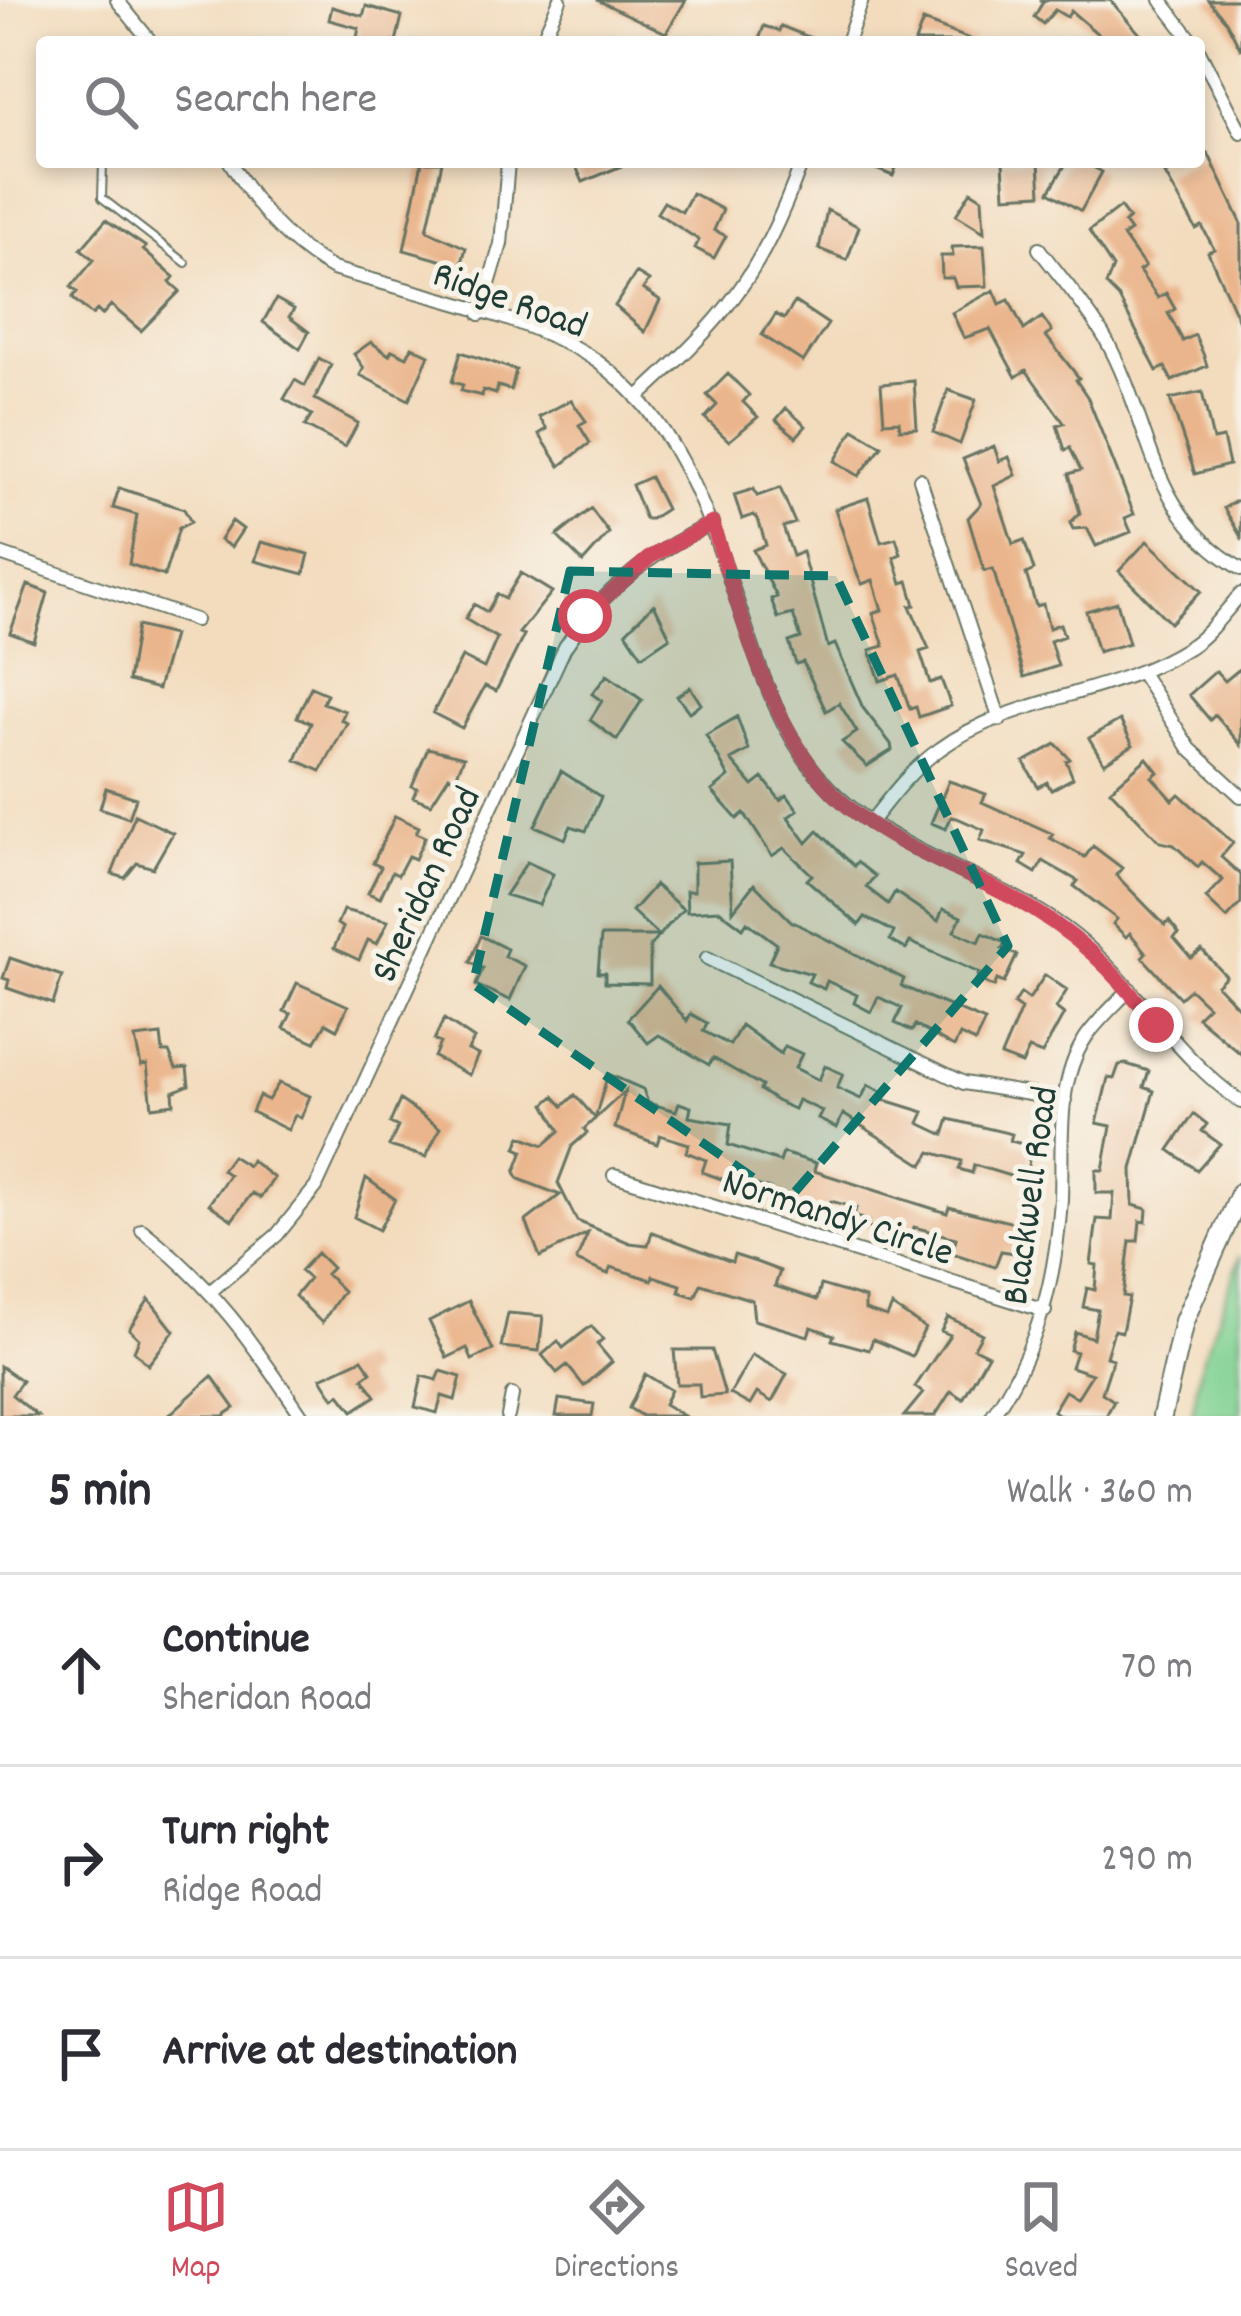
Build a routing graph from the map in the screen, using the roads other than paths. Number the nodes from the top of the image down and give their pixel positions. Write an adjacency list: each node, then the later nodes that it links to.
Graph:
1 (117, 0): 5 (street)
2 (560, 0): 6 (street)
3 (862, 0): 7 (street)
4 (1161, 0): 8 (street)
5 (146, 36)
6 (544, 36)
7 (849, 36)
8 (1188, 36)
9 (1205, 63): 10 (street)
10 (1241, 132)
11 (103, 168): 16 (lane)
12 (234, 168): 17 (street, Ridge Road)
13 (507, 168): 17 (street)
14 (800, 168): 18 (street)
15 (1039, 249): 22 (street)
16 (186, 263)
17 (480, 314): 18 (street, Ridge Road)
18 (638, 398): 20 (street, Ridge Road)
19 (920, 479): 26 (street)
20 (712, 523): 28 (street, Ridge Road); 36 (street, Sheridan Road)
21 (0, 554): 24 (street)
22 (1241, 569)
23 (1241, 594): 25 (street)
24 (195, 620)
25 (1142, 674): 26 (street); 27 (street)
26 (1000, 720): 28 (street)
27 (1241, 796)
28 (870, 823): 30 (street, Ridge Road)
29 (707, 958): 31 (street)
30 (1130, 989): 31 (street, Blackwell Road); 32 (street, Ridge Road)
31 (1065, 1100): 37 (street, Blackwell Road)
32 (1241, 1102)
33 (614, 1175): 37 (street, Normandy Circle)
34 (1241, 1192): 42 (main road)
35 (142, 1230): 36 (street)
36 (211, 1291): 39 (street)
37 (1045, 1311): 41 (street, Blackwell Road)
38 (512, 1395): 40 (street)
39 (301, 1416)
40 (508, 1416)
41 (992, 1416)
42 (1162, 1416)

